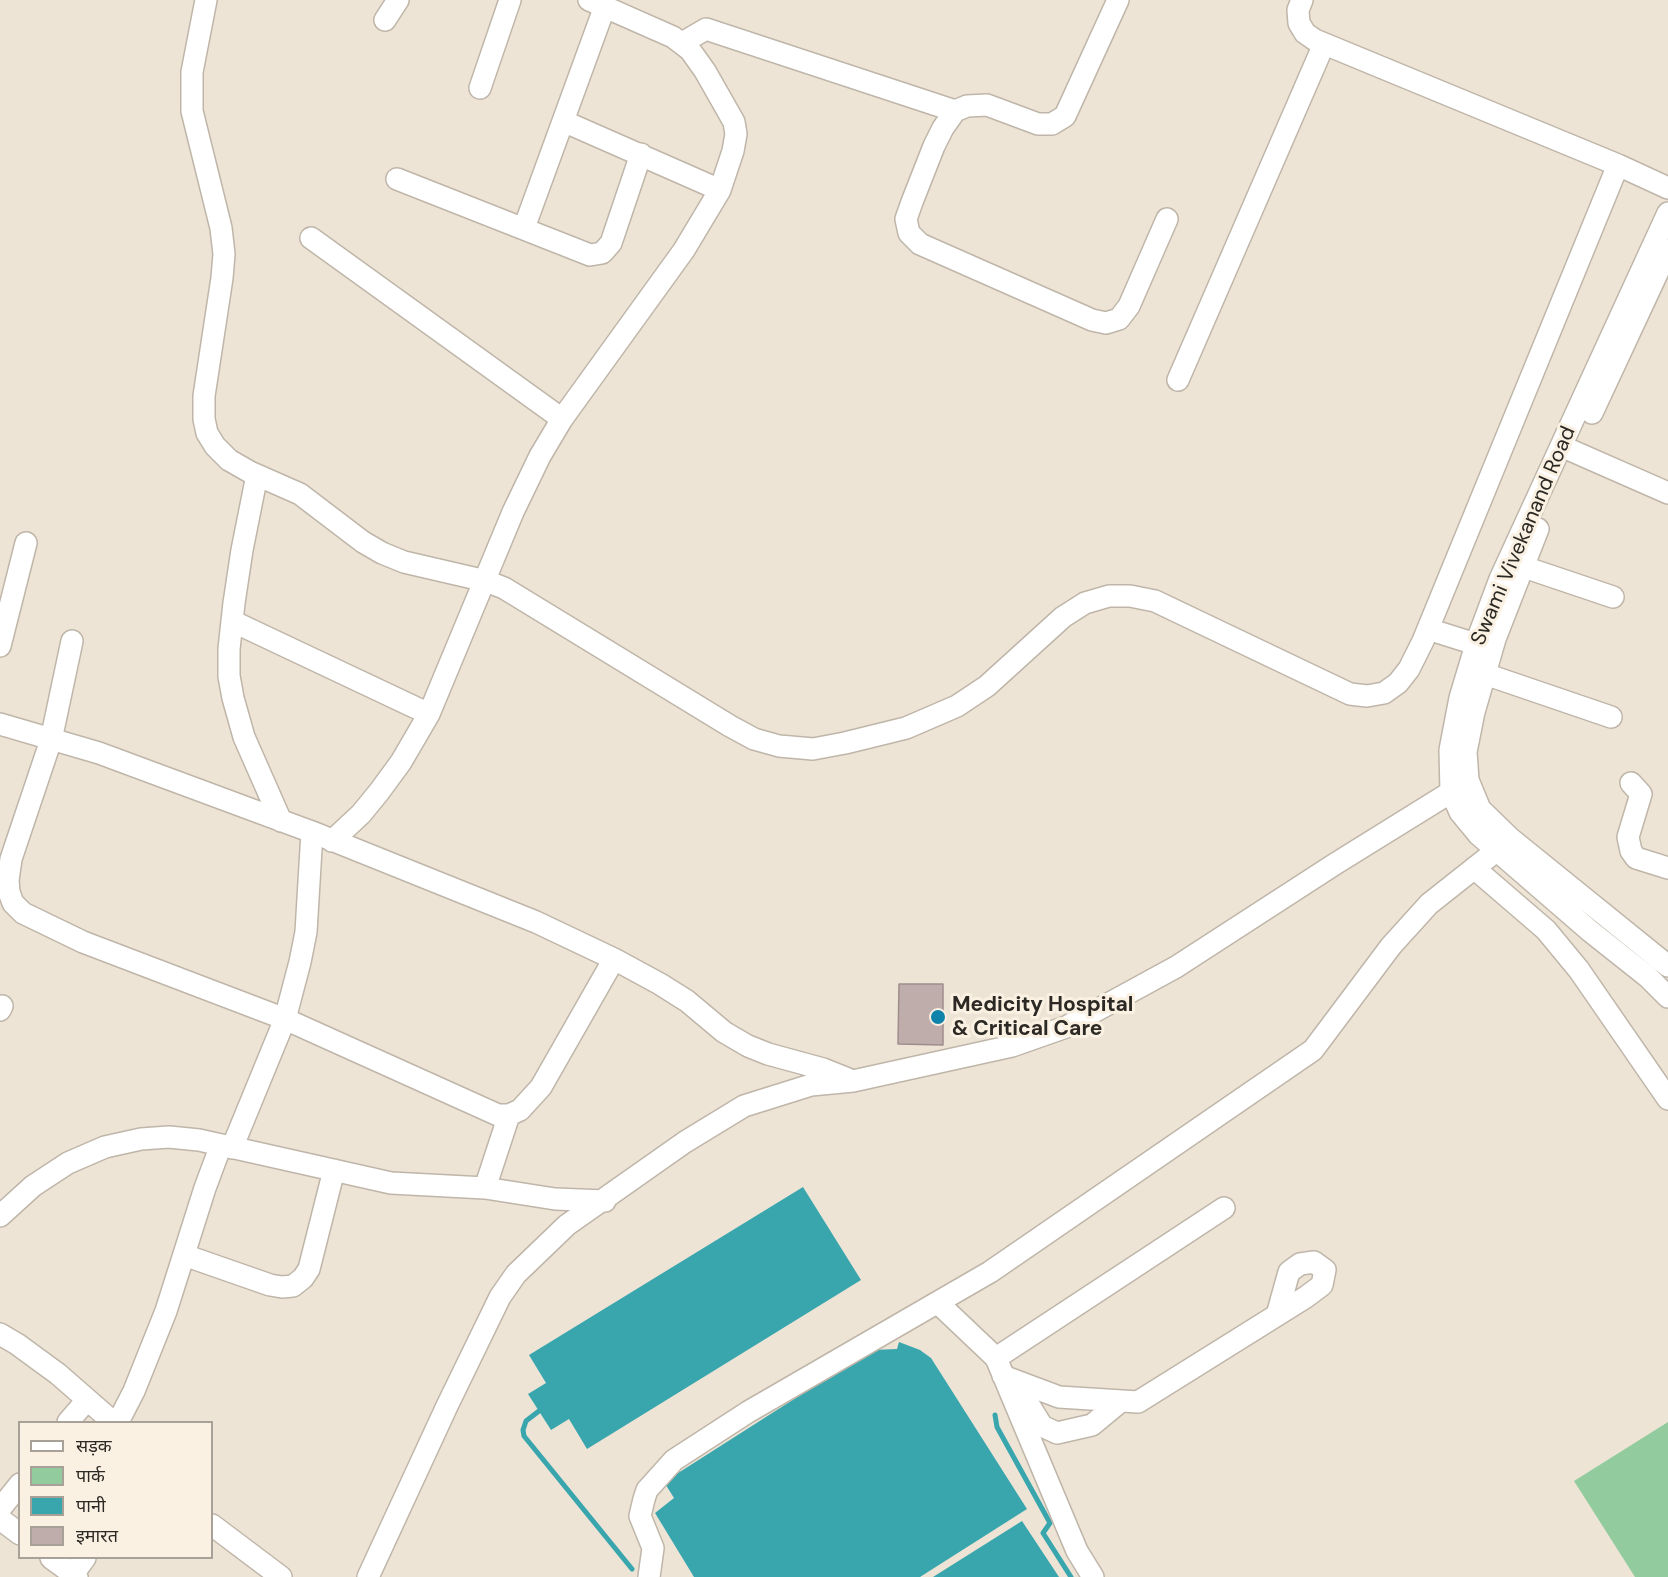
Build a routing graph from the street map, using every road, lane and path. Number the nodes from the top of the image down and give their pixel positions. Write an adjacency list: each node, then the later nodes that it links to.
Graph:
1 (398, 0): 7 (street)
2 (510, 0): 10 (street)
3 (1118, 0): 11 (street)
4 (1302, 0): 9 (street)
5 (202, 1): 26 (street)
6 (597, 3): 8 (street); 12 (street)
7 (385, 20)
8 (682, 43): 11 (street); 17 (street)
9 (1324, 44): 14 (street); 23 (street)
10 (480, 88)
11 (955, 111): 19 (street)
12 (563, 121): 13 (street); 20 (street)
13 (641, 154): 17 (street); 20 (street)
14 (1618, 165): 16 (street); 33 (street)
15 (397, 179): 20 (street)
16 (1668, 188)
17 (720, 190): 24 (street)
18 (1668, 213): 25 (street, Swami Vivekanand Road)
19 (1167, 219)
20 (524, 228)
21 (311, 238): 24 (street)
22 (1668, 250): 25 (street, Swami Vivekanand Road)
23 (1178, 380)
24 (562, 419): 30 (street)
25 (1567, 449): 27 (street); 29 (street, Swami Vivekanand Road)
26 (257, 475): 30 (street); 32 (street)
27 (1668, 493)
28 (26, 543): 35 (street)
29 (1516, 564): 31 (street); 36 (street, Swami Vivekanand Road)
30 (486, 581): 33 (street); 38 (street)
31 (1613, 597)
32 (232, 621): 38 (street); 44 (street)
33 (1428, 629): 36 (street)
34 (72, 641): 41 (street)
35 (0, 646)
36 (1484, 647): 37 (street, Swami Vivekanand Road); 43 (street, Swami Vivekanand Road)
37 (1485, 674): 39 (street); 51 (street, Swami Vivekanand Road)
38 (429, 714): 46 (street)
39 (1611, 717)
40 (0, 724): 41 (street)
41 (51, 740): 44 (street); 53 (street)
42 (1631, 783): 49 (street)
43 (1451, 792): 47 (street, Swami Vivekanand Road); 54 (street)
44 (281, 820): 45 (street)
45 (312, 832): 46 (street); 53 (street)
46 (332, 840): 50 (street)
47 (1496, 851): 48 (street); 52 (street, Swami Vivekanand Road)
48 (1473, 868): 55 (street); 64 (street)
49 (1668, 868)
50 (614, 959): 54 (street); 56 (street)
51 (1668, 966)
52 (1668, 997)
53 (285, 1020): 56 (street); 57 (street)
54 (853, 1081): 60 (street)
55 (1668, 1099)
56 (510, 1115): 59 (street)
57 (227, 1147): 58 (street); 62 (street); 63 (street)
58 (334, 1170): 59 (street); 63 (street)
59 (485, 1188): 60 (street)
60 (605, 1201): 81 (street)
61 (1224, 1208): 67 (street)
62 (0, 1216)
63 (184, 1255): 72 (street)
64 (938, 1303): 67 (street); 82 (street)
65 (1277, 1315): 69 (street)
66 (0, 1334): 68 (street)
67 (1000, 1367): 69 (street); 69 (street); 83 (street)
68 (87, 1400): 70 (street); 71 (street)
69 (1121, 1401)
70 (69, 1421)
71 (112, 1421)
72 (118, 1421)
73 (18, 1486): 74 (street)
74 (0, 1509)
75 (0, 1519): 77 (street)
76 (213, 1526): 80 (street)
77 (18, 1532)
78 (55, 1559): 79 (street)
79 (77, 1571)
80 (281, 1577)
81 (368, 1577)
82 (649, 1577)
83 (1093, 1577)

